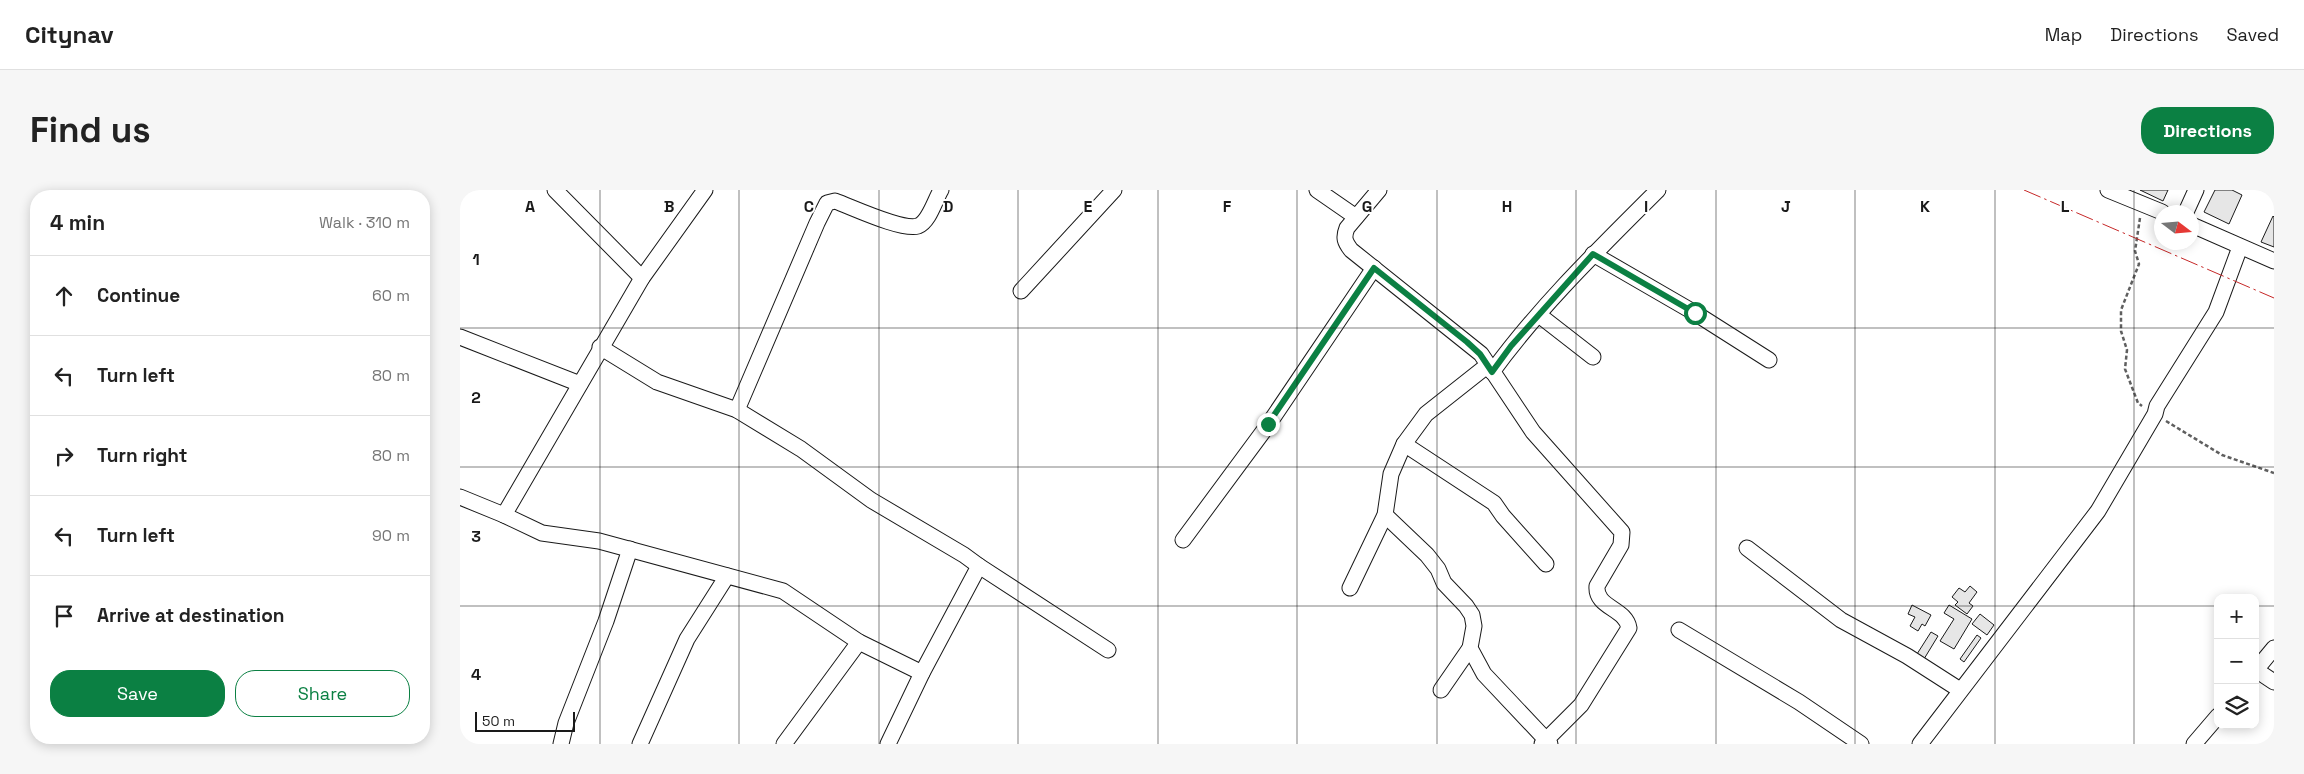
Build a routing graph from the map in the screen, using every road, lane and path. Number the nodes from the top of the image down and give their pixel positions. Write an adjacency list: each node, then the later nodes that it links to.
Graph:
1 (556, 190): 19 (street)
2 (705, 190): 19 (street)
3 (941, 190): 28 (street)
4 (1114, 190): 20 (street)
5 (1317, 190): 13 (street)
6 (1379, 190): 13 (street)
7 (1658, 190): 16 (street)
8 (2108, 190): 10 (street)
9 (2196, 190): 11 (street)
10 (2143, 205): 12 (street); 29 (path)
11 (2189, 205)
12 (2154, 209)
13 (1356, 217): 18 (street)
14 (2199, 228): 15 (street)
15 (2240, 247): 17 (street); 29 (street)
16 (1593, 254): 21 (street); 25 (street)
17 (2274, 261)
18 (1374, 268): 26 (street); 35 (street)
19 (642, 278): 23 (street)
20 (1021, 291)
21 (1539, 315): 24 (street); 26 (street)
22 (460, 337): 27 (street)
23 (600, 348): 27 (street); 28 (street)
24 (1593, 357)
25 (1769, 360)
26 (1490, 368): 30 (street); 54 (street)
27 (580, 384): 33 (street)
28 (737, 410): 39 (street)
29 (2155, 414): 31 (path); 52 (street)
30 (1404, 444): 34 (street); 38 (street)
31 (2274, 473)
32 (460, 498): 33 (street)
33 (504, 515): 36 (street)
34 (1385, 515): 41 (street); 44 (street)
35 (1183, 540)
36 (630, 548): 40 (street); 55 (street)
37 (1747, 548): 52 (street)
38 (1546, 564)
39 (979, 566): 46 (street); 49 (street)
40 (727, 576): 43 (street); 56 (street)
41 (1350, 588)
42 (1679, 630): 59 (street)
43 (859, 642): 49 (street); 57 (street)
44 (1470, 648): 51 (street); 54 (street)
45 (2274, 648): 47 (street)
46 (1108, 650)
47 (2259, 666)
48 (2259, 672): 50 (street)
49 (922, 673): 58 (street)
50 (2274, 682)
51 (1441, 690)
52 (1960, 690): 60 (street)
53 (2214, 721): 61 (street)
54 (1546, 743)
55 (561, 744)
56 (640, 744)
57 (784, 744)
58 (888, 744)
59 (1861, 744)
60 (1920, 744)
61 (2194, 744)

